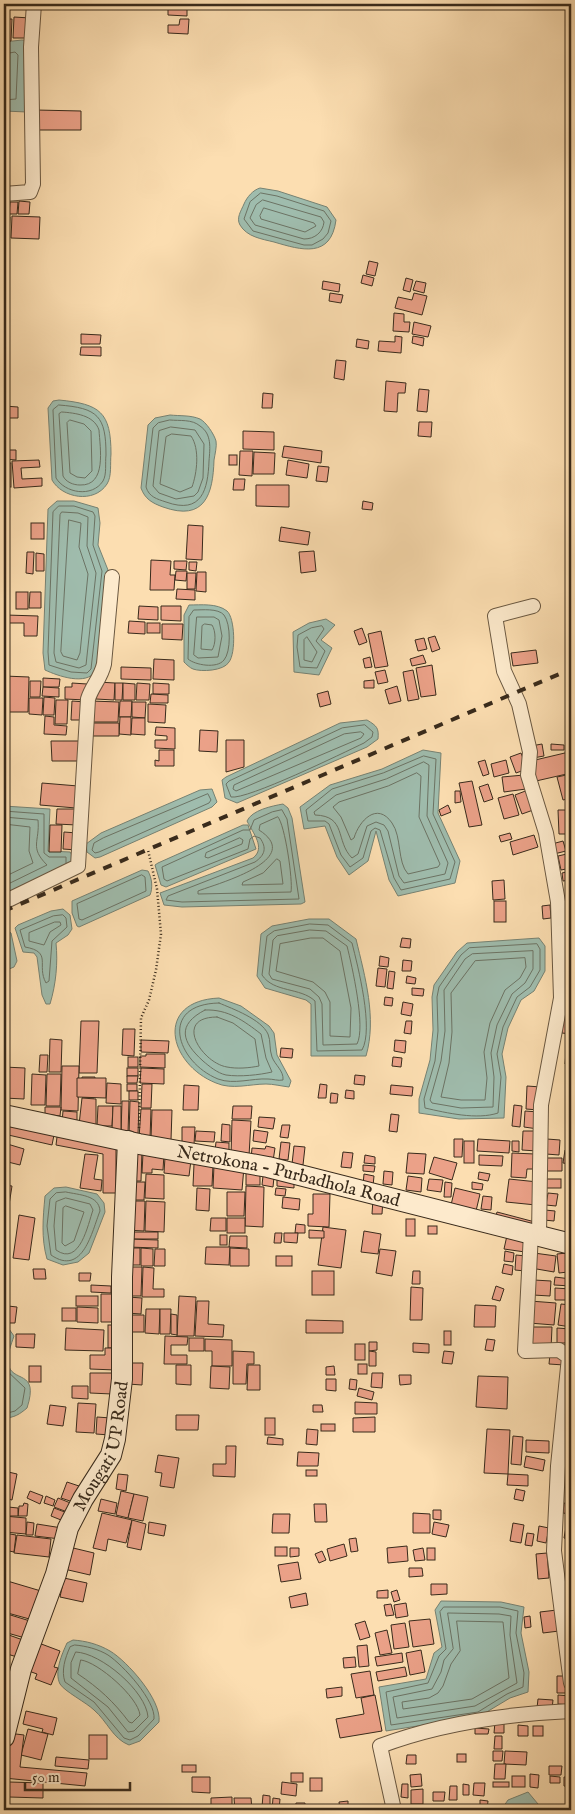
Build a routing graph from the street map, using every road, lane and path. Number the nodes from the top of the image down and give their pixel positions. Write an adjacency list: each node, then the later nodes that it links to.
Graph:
1 (34, 4): 2 (street)
2 (4, 194)
3 (112, 577): 6 (street)
4 (532, 606): 9 (street)
5 (148, 850): 8 (path)
6 (4, 902)
7 (4, 1115): 8 (street, Netrokona - Purbadhola Road)
8 (134, 1143): 9 (street, Netrokona - Purbadhola Road); 13 (street, Mougati UP Road)
9 (535, 1234): 10 (street, Netrokona - Purbadhola Road); 11 (street)
10 (571, 1244)
11 (571, 1683)
12 (571, 1711): 14 (street)
13 (4, 1737)
14 (394, 1810)

